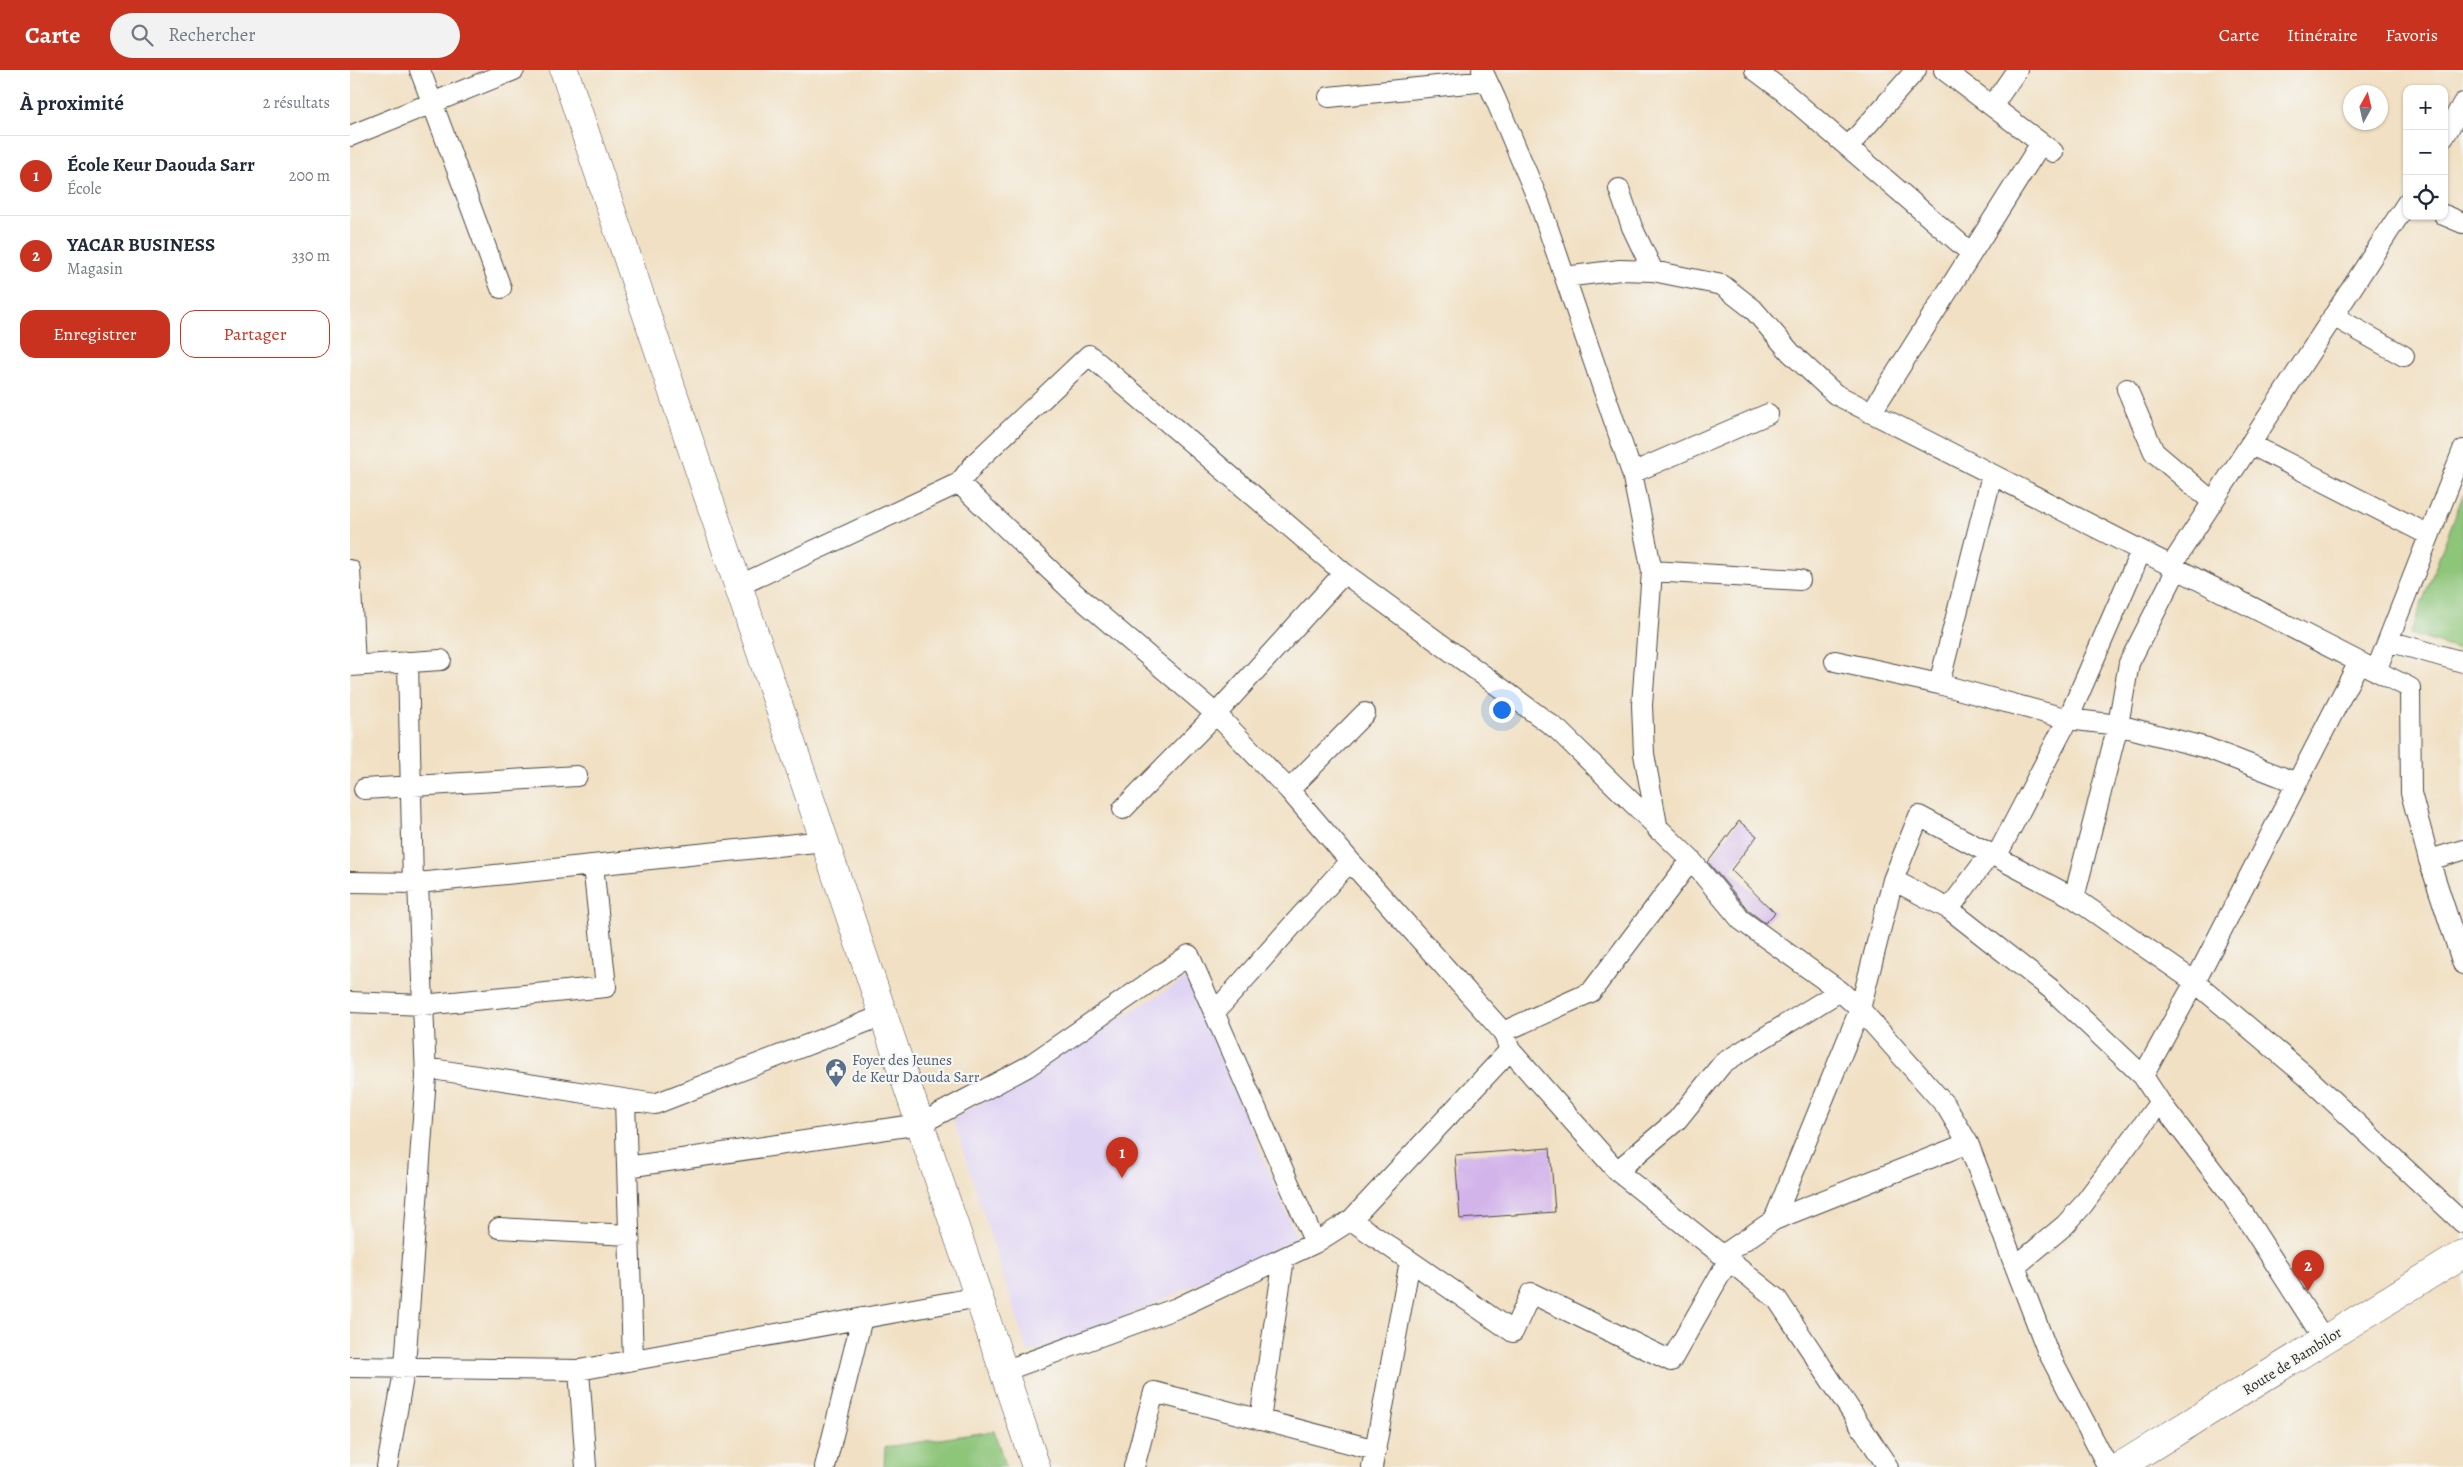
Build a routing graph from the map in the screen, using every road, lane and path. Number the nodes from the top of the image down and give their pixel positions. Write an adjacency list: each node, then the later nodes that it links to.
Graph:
1 (420, 70): 10 (street)
2 (514, 70): 10 (street)
3 (564, 70): 42 (street)
4 (1755, 70): 15 (street)
5 (1916, 70): 15 (street)
6 (1944, 70): 12 (street)
7 (2017, 70): 12 (street)
8 (1484, 76): 9 (street); 22 (street)
9 (1328, 97)
10 (432, 101): 14 (street); 23 (street)
11 (2463, 103): 13 (street)
12 (1992, 106): 20 (street)
13 (2447, 130)
14 (350, 136)
15 (1848, 147): 20 (street)
16 (1619, 189): 21 (street)
17 (2403, 209): 24 (street)
18 (2448, 217): 19 (street)
19 (2463, 223)
20 (1971, 253): 27 (street)
21 (1653, 271): 22 (street); 27 (street)
22 (1565, 277): 31 (street)
23 (501, 288)
24 (2334, 316): 25 (street); 29 (street)
25 (2404, 356)
26 (2127, 389): 34 (street)
27 (1872, 413): 32 (street)
28 (1768, 414): 31 (street)
29 (2250, 444): 34 (street); 35 (street)
30 (2463, 450): 35 (street)
31 (1632, 472): 39 (street)
32 (1992, 475): 36 (street); 50 (street)
33 (959, 483): 40 (street); 42 (street); 52 (street)
34 (2213, 502): 37 (street)
35 (2429, 535): 43 (street)
36 (2141, 550): 37 (street); 53 (street)
37 (2174, 568): 49 (street); 54 (street)
38 (350, 570): 48 (street)
39 (1652, 571): 41 (street); 61 (street)
40 (1344, 573): 52 (street); 61 (street)
41 (1800, 580)
42 (738, 586): 62 (street)
43 (2388, 641): 47 (street); 49 (street)
44 (441, 660): 46 (street)
45 (1835, 660): 50 (street)
46 (408, 662): 48 (street); 57 (street)
47 (2463, 662)
48 (352, 665)
49 (2368, 667): 56 (street); 66 (street)
50 (1939, 684): 53 (street)
51 (1366, 713): 59 (street)
52 (1216, 714): 59 (street); 60 (street)
53 (2068, 719): 54 (street); 64 (street)
54 (2118, 726): 56 (street); 72 (street)
55 (577, 776): 57 (street)
56 (2297, 783): 75 (street)
57 (411, 786): 58 (street); 71 (street)
58 (364, 789)
59 (1289, 790): 67 (street)
60 (1123, 809)
61 (1658, 830): 65 (street)
62 (824, 841): 68 (street); 81 (street)
63 (2463, 850): 66 (street)
64 (1993, 856): 69 (street); 72 (street); 73 (street)
65 (1691, 860): 76 (street); 82 (street)
66 (2429, 860): 74 (street)
67 (1350, 861): 80 (street); 82 (street)
68 (593, 865): 71 (street); 78 (street)
69 (1893, 880): 73 (street); 79 (street)
70 (350, 882): 71 (street)
71 (416, 883): 78 (street)
72 (2074, 898): 75 (street)
73 (1949, 909): 84 (street)
74 (2463, 964)
75 (2195, 982): 84 (street); 93 (street)
76 (1840, 991): 79 (street); 90 (street)
77 (350, 1002): 78 (street)
78 (423, 1005): 83 (street)
79 (1860, 1009): 88 (street); 92 (street)
80 (1214, 1013): 87 (street); 96 (street)
81 (884, 1015): 85 (street); 87 (street)
82 (1507, 1041): 90 (street); 91 (street)
83 (426, 1068): 85 (street); 107 (street)
84 (2142, 1076): 86 (street)
85 (625, 1100): 89 (street)
86 (2160, 1102): 101 (street); 104 (street)
87 (920, 1124): 89 (street); 102 (street)
88 (1968, 1143): 92 (street); 101 (street)
89 (628, 1167): 95 (street)
90 (1617, 1171): 98 (street)
91 (1351, 1220): 96 (street); 100 (street)
92 (1774, 1220): 98 (street)
93 (2463, 1222)
94 (499, 1228): 95 (street)
95 (629, 1235): 105 (street)
96 (1315, 1243): 99 (street)
97 (2463, 1254): 104 (street, Route de Bambilor)
98 (1726, 1257): 100 (street); 117 (street)
99 (1284, 1258): 109 (street); 110 (street)
100 (1410, 1261): 111 (street)
101 (2016, 1266): 118 (street)
102 (979, 1297): 103 (street); 109 (street)
103 (862, 1318): 105 (street); 114 (street)
104 (2325, 1341): 119 (street, Route de Bambilor)
105 (633, 1360): 108 (street)
106 (350, 1366): 107 (street)
107 (405, 1366): 108 (street); 112 (street)
108 (580, 1370): 113 (street)
109 (1004, 1371): 115 (street)
110 (1260, 1420): 111 (street); 116 (street)
111 (1374, 1458)
112 (387, 1467)
113 (586, 1467)
114 (825, 1467)
115 (1036, 1467)
116 (1134, 1467)
117 (1888, 1467)
118 (2108, 1467)
119 (2119, 1467)

